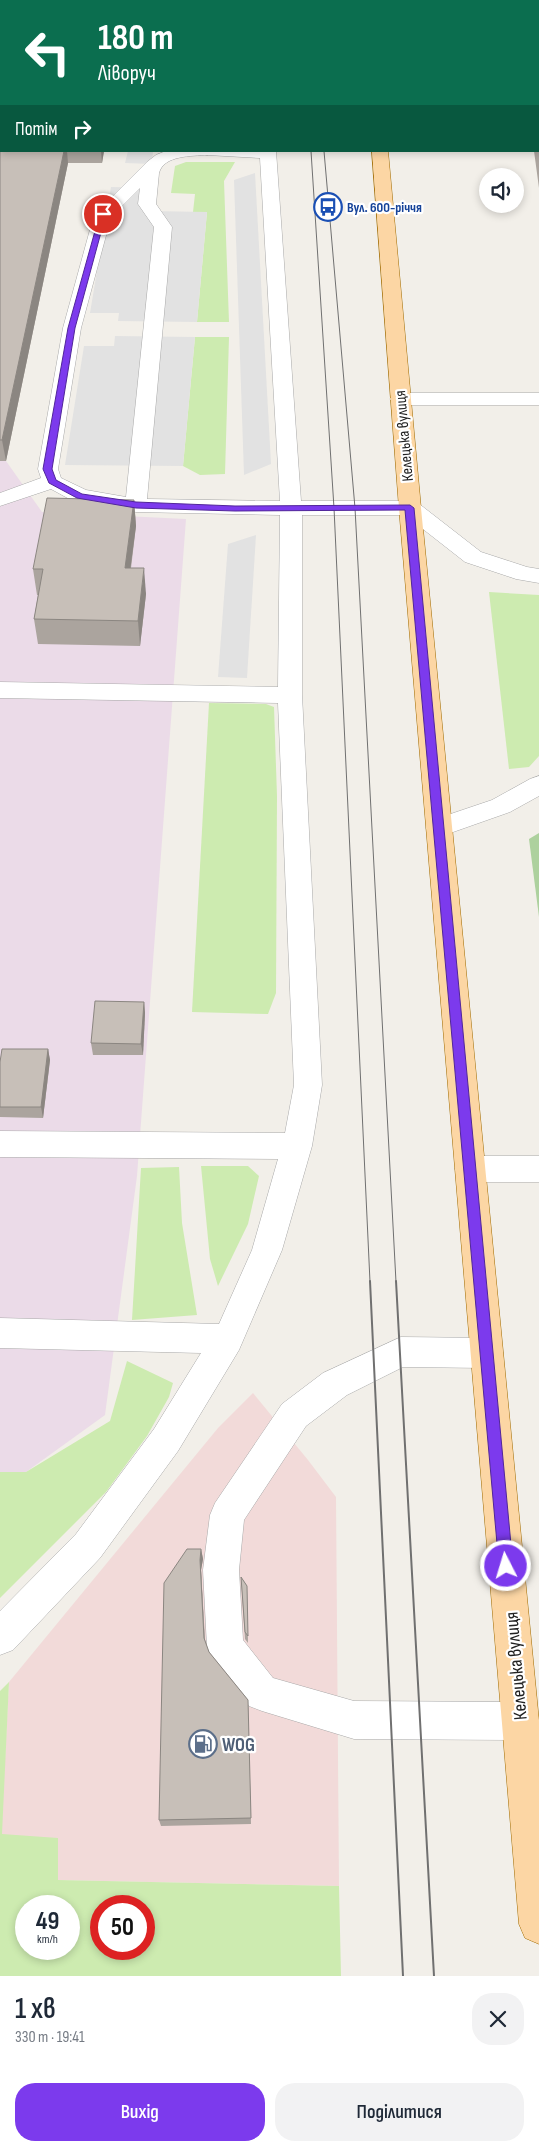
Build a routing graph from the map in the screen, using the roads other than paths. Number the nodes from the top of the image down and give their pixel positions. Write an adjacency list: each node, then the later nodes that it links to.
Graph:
1 (182, 152): 4 (street)
2 (268, 152): 11 (street)
3 (380, 152): 5 (main road, Келецька вулиця)
4 (152, 167): 7 (street); 9 (street)
5 (400, 399): 6 (street); 10 (main road, Келецька вулиця)
6 (539, 399)
7 (52, 481): 8 (street); 9 (street)
8 (0, 500)
9 (136, 505): 11 (street)
10 (410, 508): 11 (street); 12 (street); 16 (main road, Келецька вулиця)
11 (291, 509): 14 (street)
12 (539, 576)
13 (0, 690): 14 (street)
14 (290, 695): 18 (street)
15 (539, 785): 16 (street)
16 (439, 828): 19 (main road, Келецька вулиця)
17 (0, 1144): 18 (street)
18 (297, 1146): 22 (street)
19 (470, 1169): 20 (street); 23 (main road, Келецька вулиця)
20 (539, 1169)
21 (0, 1334): 22 (street)
22 (228, 1339): 24 (street)
23 (487, 1353): 25 (main road, Келецька вулиця); 25 (street)
24 (0, 1638)
25 (520, 1721): 26 (main road, Келецька вулиця)
26 (539, 1924)

